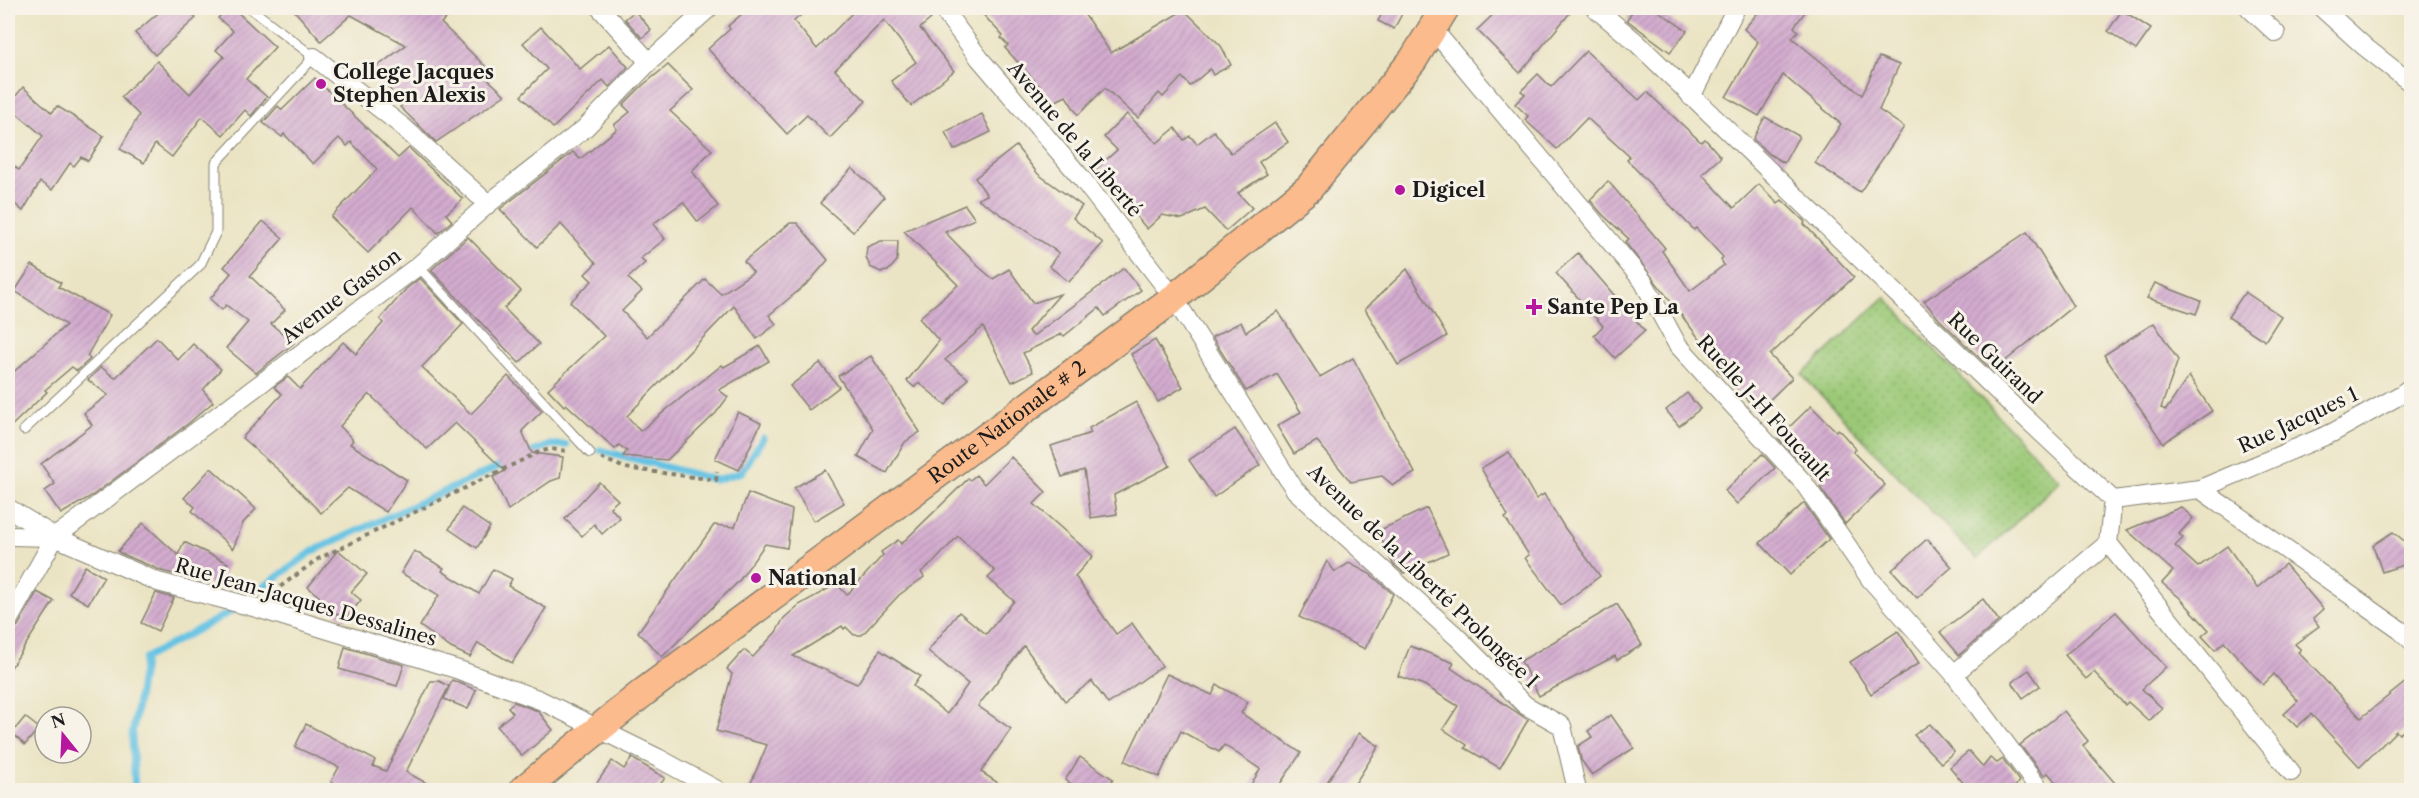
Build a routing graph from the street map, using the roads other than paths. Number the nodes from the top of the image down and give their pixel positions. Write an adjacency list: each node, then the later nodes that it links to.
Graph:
1 (250, 8): 11 (lane)
2 (600, 8): 12 (street)
3 (710, 8): 12 (street, Avenue Gaston)
4 (942, 8): 17 (street, Avenue de la Liberté)
5 (1595, 8): 14 (street, Rue Guirand)
6 (1736, 8): 14 (street)
7 (2249, 8): 10 (street)
8 (2331, 11): 13 (street)
9 (1438, 18): 17 (main road, Route Nationale # 2); 29 (street, Ruelle J-H Foucault)
10 (2276, 33)
11 (314, 57): 15 (street); 19 (lane)
12 (649, 62): 15 (street, Avenue Gaston)
13 (2412, 84)
14 (1692, 97): 22 (street, Rue Guirand)
15 (488, 204): 16 (street, Avenue Gaston)
16 (418, 266): 20 (lane); 25 (street, Avenue Gaston)
17 (1174, 298): 30 (main road, Route Nationale # 2); 34 (street, Avenue de la Liberté Prolongée I)
18 (2412, 386): 21 (street, Rue Jacques 1)
19 (24, 430)
20 (590, 453)
21 (2200, 489): 22 (street); 28 (street)
22 (2113, 500): 26 (street)
23 (8, 508): 25 (street, Rue Jean-Jacques Dessalines)
24 (8, 536): 25 (street)
25 (55, 537): 27 (street, Avenue Gaston); 30 (street, Rue Jean-Jacques Dessalines)
26 (2108, 543): 29 (street); 31 (street)
27 (8, 621)
28 (2408, 632)
29 (1954, 674): 35 (street, Ruelle J-H Foucault)
30 (596, 729): 32 (main road, Route Nationale # 2); 33 (street, Rue Jean-Jacques Dessalines)
31 (2291, 772)
32 (523, 790)
33 (717, 790)
34 (1577, 790)
35 (2040, 790)

